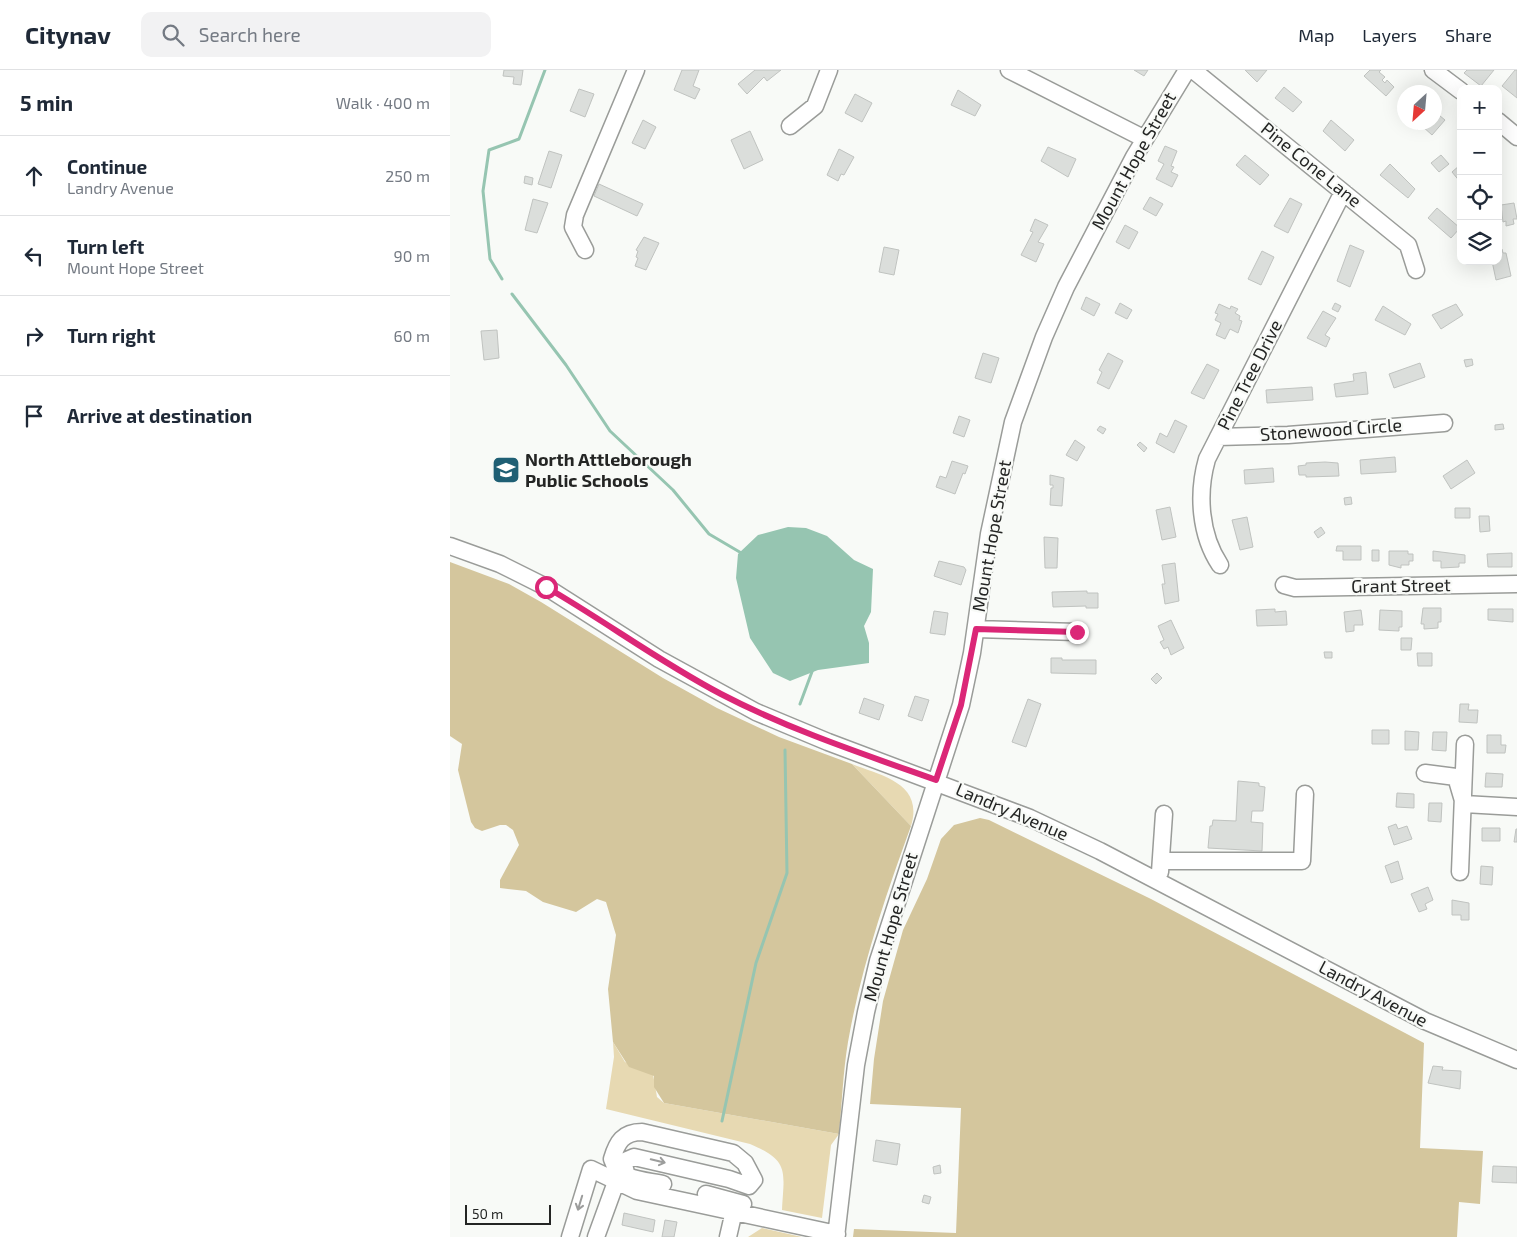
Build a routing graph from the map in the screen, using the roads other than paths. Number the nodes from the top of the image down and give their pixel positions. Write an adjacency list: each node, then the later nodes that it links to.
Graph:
1 (636, 70): 13 (street)
2 (829, 70): 9 (street)
3 (1009, 70): 11 (street)
4 (1187, 70): 11 (street, Mount Hope Street)
5 (1193, 70): 12 (street, Pine Cone Lane)
6 (1434, 70): 7 (street)
7 (1457, 88)
8 (1502, 124): 10 (street)
9 (790, 126)
10 (1517, 137)
11 (1144, 139): 21 (street, Mount Hope Street)
12 (1343, 192): 14 (street, Pine Cone Lane); 16 (street, Pine Tree Drive)
13 (586, 250)
14 (1416, 270)
15 (1444, 423): 16 (street, Stonewood Circle)
16 (1218, 437): 18 (street, Pine Tree Drive)
17 (450, 546): 25 (street, Landry Avenue)
18 (1220, 566)
19 (1517, 584): 20 (street, Grant Street)
20 (1284, 585)
21 (976, 629): 22 (street); 25 (street, Mount Hope Street)
22 (1077, 632)
23 (1465, 744): 27 (street)
24 (1425, 773): 27 (street)
25 (936, 780): 32 (street, Landry Avenue); 39 (street, Mount Hope Street)
26 (1305, 794): 30 (street)
27 (1464, 804): 28 (street); 31 (street)
28 (1517, 807)
29 (1164, 814): 30 (street)
30 (1161, 861): 32 (street)
31 (1460, 872)
32 (1159, 882): 33 (street, Landry Avenue)
33 (1517, 1060)
34 (621, 1179): 34 (street, one-way to 34); 35 (street); 37 (street); 40 (street, one-way to 40); 41 (street)
35 (663, 1184)
36 (706, 1194): 38 (street)
37 (734, 1211): 38 (street); 42 (street)
38 (759, 1217): 39 (street)
39 (836, 1236)
40 (570, 1237)
41 (596, 1237)
42 (728, 1237)

